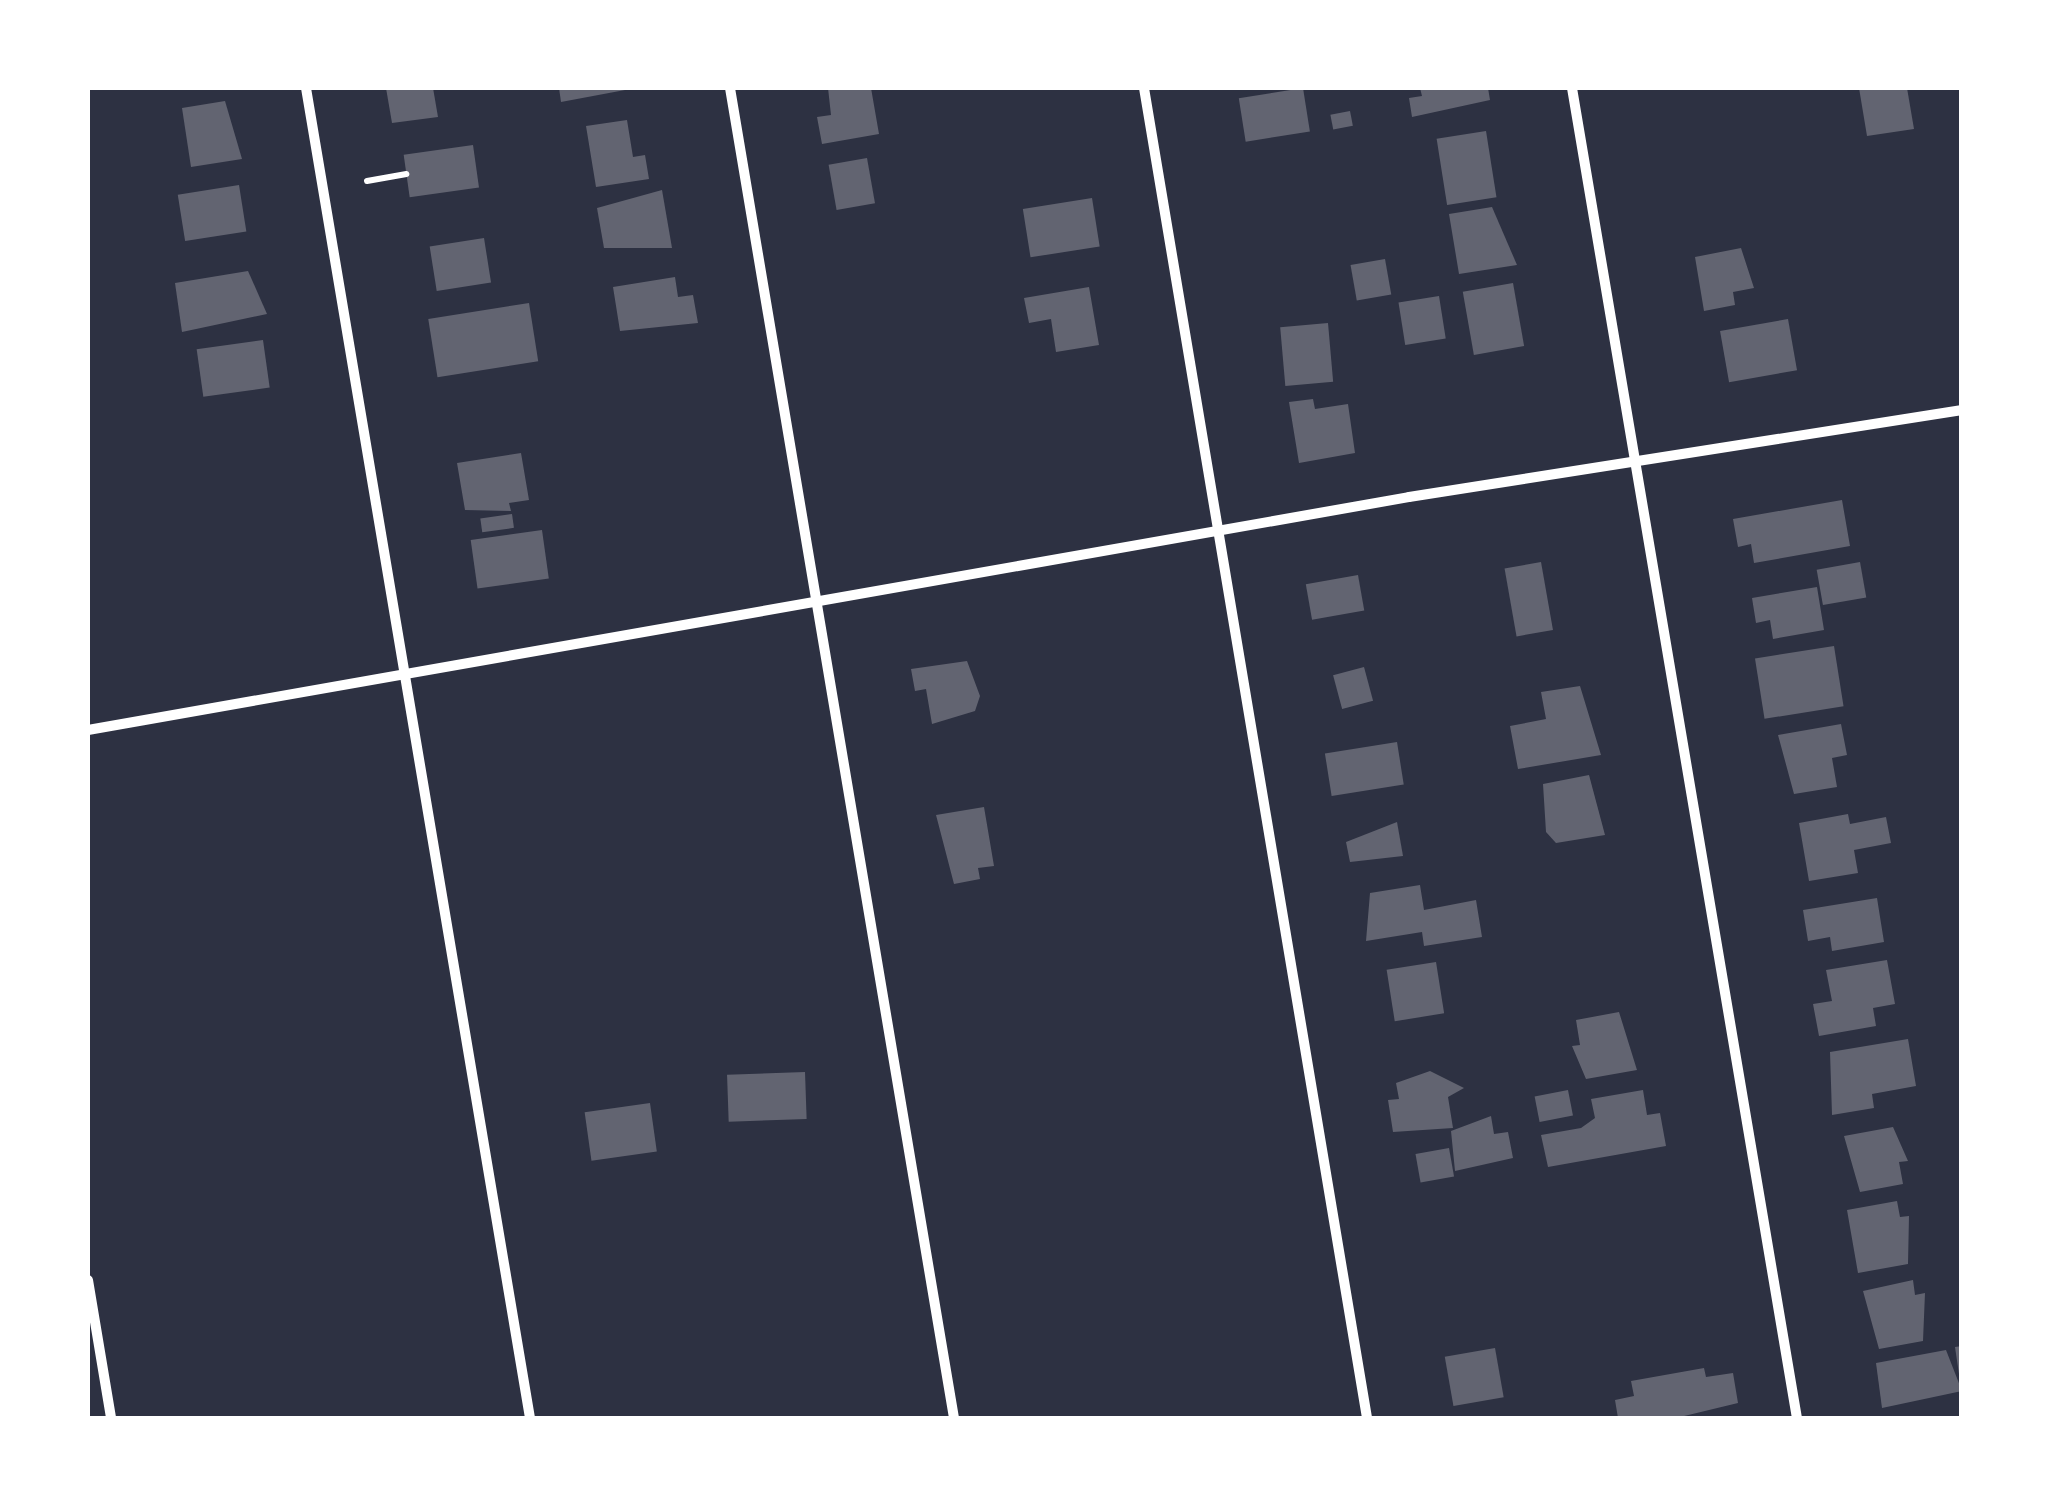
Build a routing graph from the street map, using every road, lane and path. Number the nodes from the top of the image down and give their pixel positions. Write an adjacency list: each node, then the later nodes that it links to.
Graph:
1 (306, 88): 11 (street)
2 (730, 88): 10 (street)
3 (1144, 88): 9 (street)
4 (1572, 88): 8 (street)
5 (406, 174): 6 (path)
6 (367, 180)
7 (1962, 410): 8 (street)
8 (1636, 463): 9 (street); 18 (street)
9 (1219, 536): 10 (street); 17 (street)
10 (816, 604): 11 (street); 16 (street)
11 (405, 672): 12 (street); 15 (street)
12 (88, 730)
13 (88, 1280): 14 (street)
14 (111, 1418)
15 (530, 1418)
16 (954, 1418)
17 (1368, 1418)
18 (1797, 1418)

